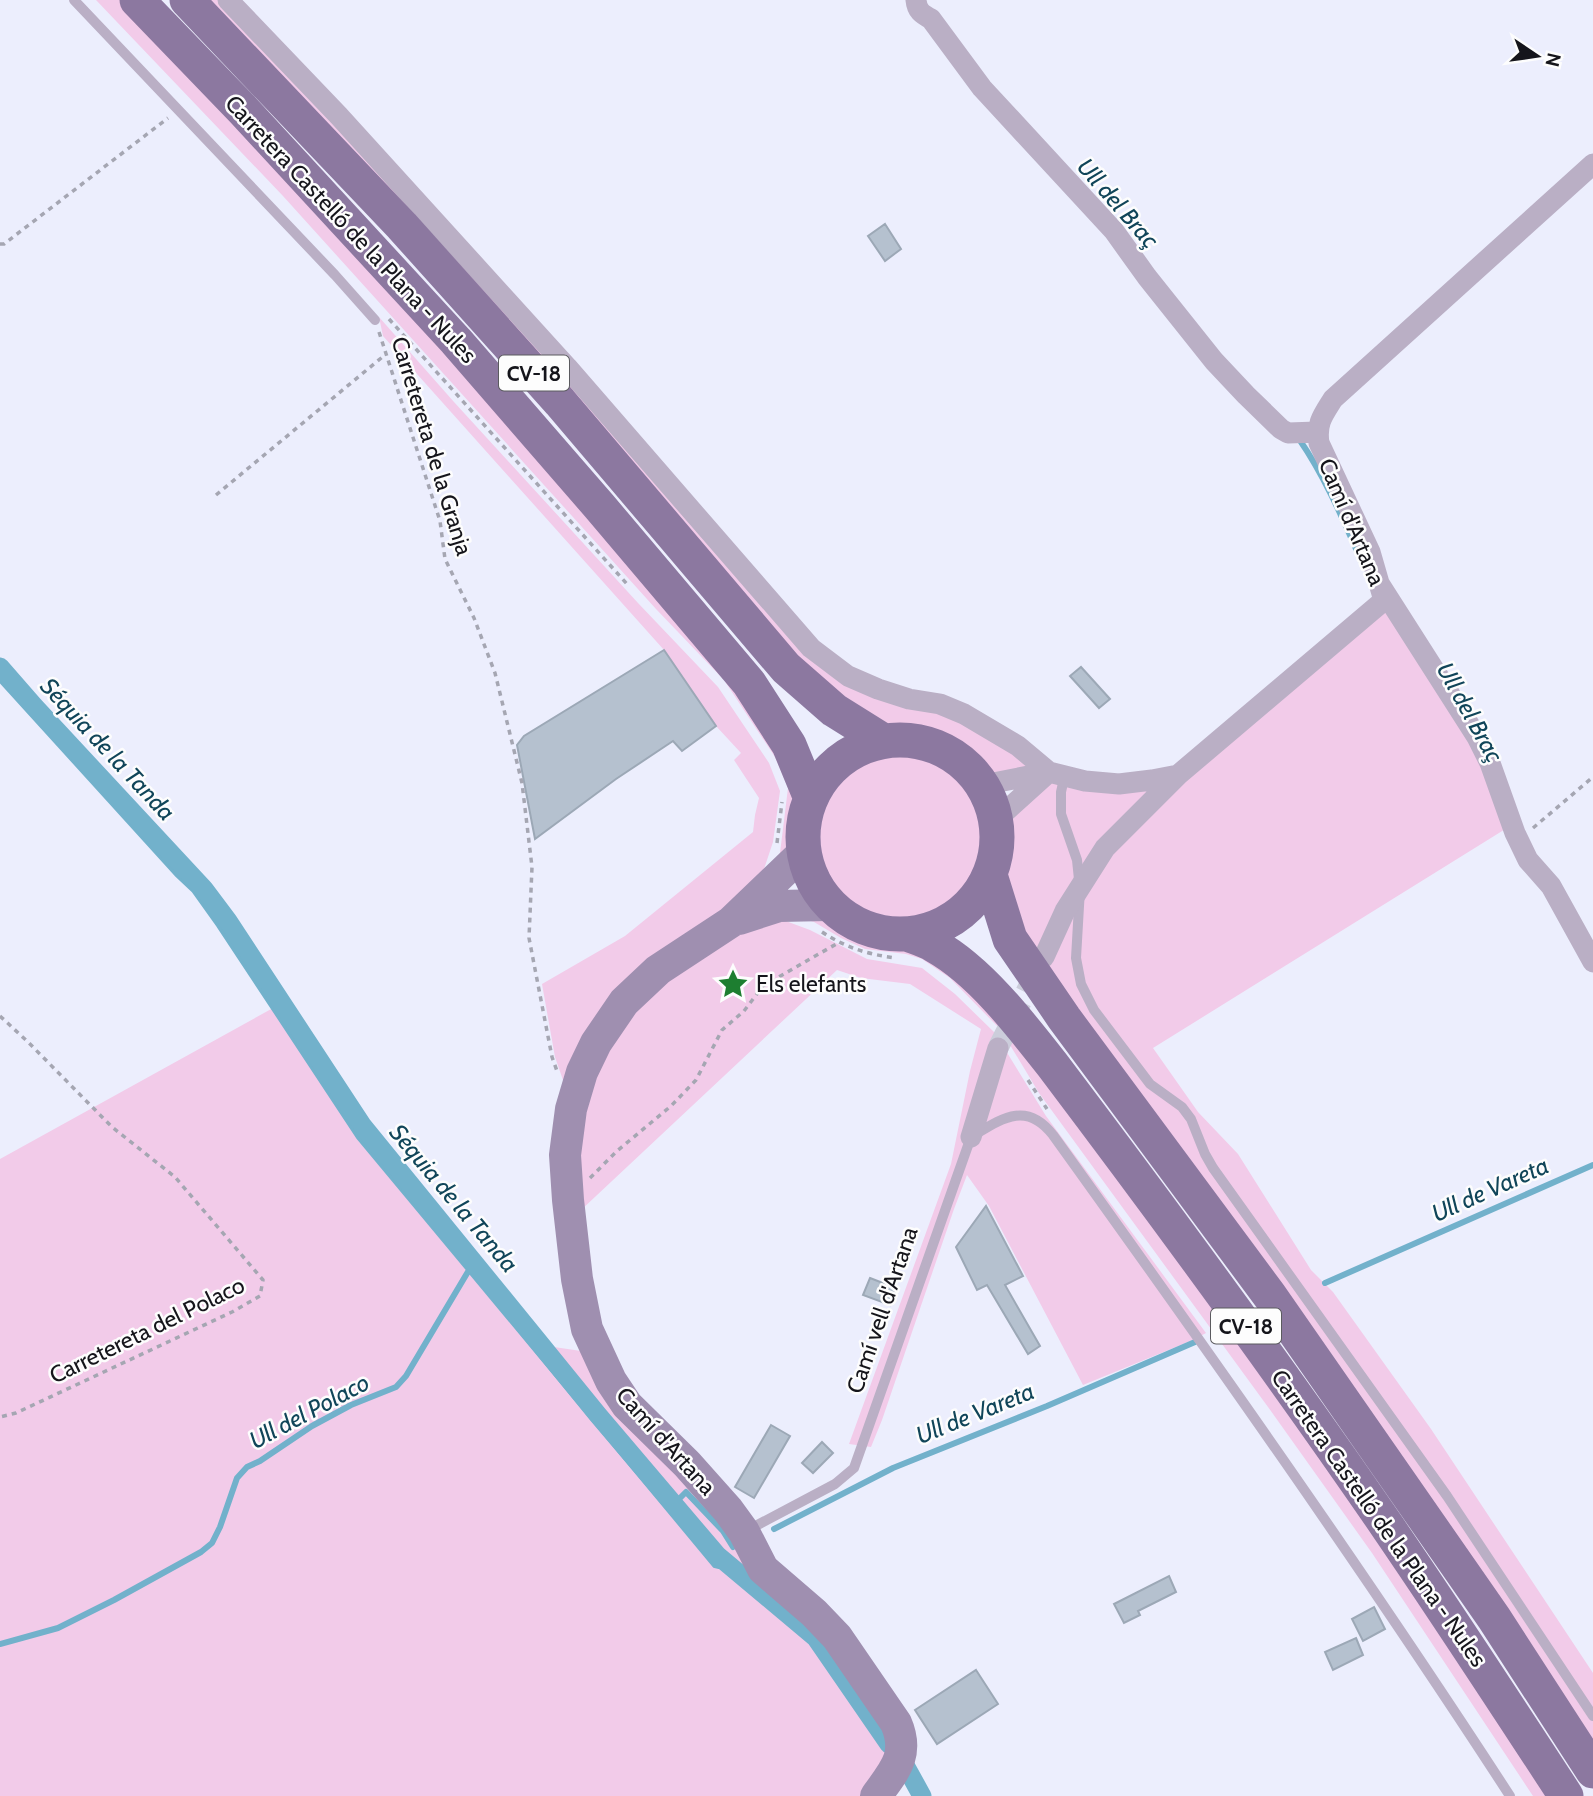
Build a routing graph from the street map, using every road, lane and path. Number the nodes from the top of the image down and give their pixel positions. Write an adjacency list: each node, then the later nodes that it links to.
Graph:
1 (74, 0): 6 (lane)
2 (137, 0): 20 (main road, Carretera Castelló de la Plana - Nules / CV-18)
3 (187, 0): 15 (main road, Carretera Castelló de la Plana - Nules / CV-18)
4 (228, 0): 16 (street)
5 (916, 0): 11 (street)
6 (179, 110): 8 (path); 9 (lane)
7 (1593, 164): 11 (street, Camí d'Artana)
8 (0, 244)
9 (379, 316): 10 (path, Carretereta de la Granja); 13 (path)
10 (386, 354): 12 (path); 35 (path, Carretereta de la Granja)
11 (1317, 432): 14 (street, Camí d'Artana)
12 (216, 495)
13 (629, 585)
14 (1380, 585): 17 (street, Camí d'Artana); 22 (street)
15 (882, 740): 19 (main road, CV-18); 20 (main road, CV-18)
16 (1057, 773): 17 (street); 19 (street); 21 (street); 26 (lane)
17 (1178, 775): 26 (street)
18 (1593, 777): 22 (path)
19 (983, 785): 21 (main road, CV-18)
20 (797, 793): 23 (main road, CV-18); 25 (path)
21 (996, 820): 24 (main road, CV-18)
22 (1519, 841): 32 (street)
23 (803, 853): 25 (street, Camí d'Artana); 27 (main road, CV-18)
24 (990, 875): 30 (main road, CV-18); 43 (main road, Carretera Castelló de la Plana - Nules / CV-18)
25 (770, 885): 28 (street, Camí d'Artana)
26 (1080, 889): 31 (street); 42 (lane)
27 (824, 918): 28 (street, Camí d'Artana); 29 (path); 30 (main road, CV-18)
28 (732, 922): 39 (street, Camí d'Artana)
29 (838, 943): 30 (path); 39 (path)
30 (905, 947): 46 (main road, Carretera Castelló de la Plana - Nules / CV-18)
31 (1044, 957)
32 (1593, 962)
33 (0, 1016): 40 (path, Carretereta del Polaco)
34 (998, 1048): 38 (street, Camí vell d'Artana)
35 (556, 1070)
36 (1023, 1072): 37 (path)
37 (1051, 1114)
38 (971, 1137): 41 (lane, Camí vell d'Artana); 45 (lane)
39 (568, 1200): 41 (street, Camí d'Artana)
40 (0, 1418)
41 (744, 1532): 44 (street, Camí d'Artana)
42 (1593, 1716)
43 (1593, 1770)
44 (876, 1796)
45 (1510, 1796)
46 (1566, 1796)

